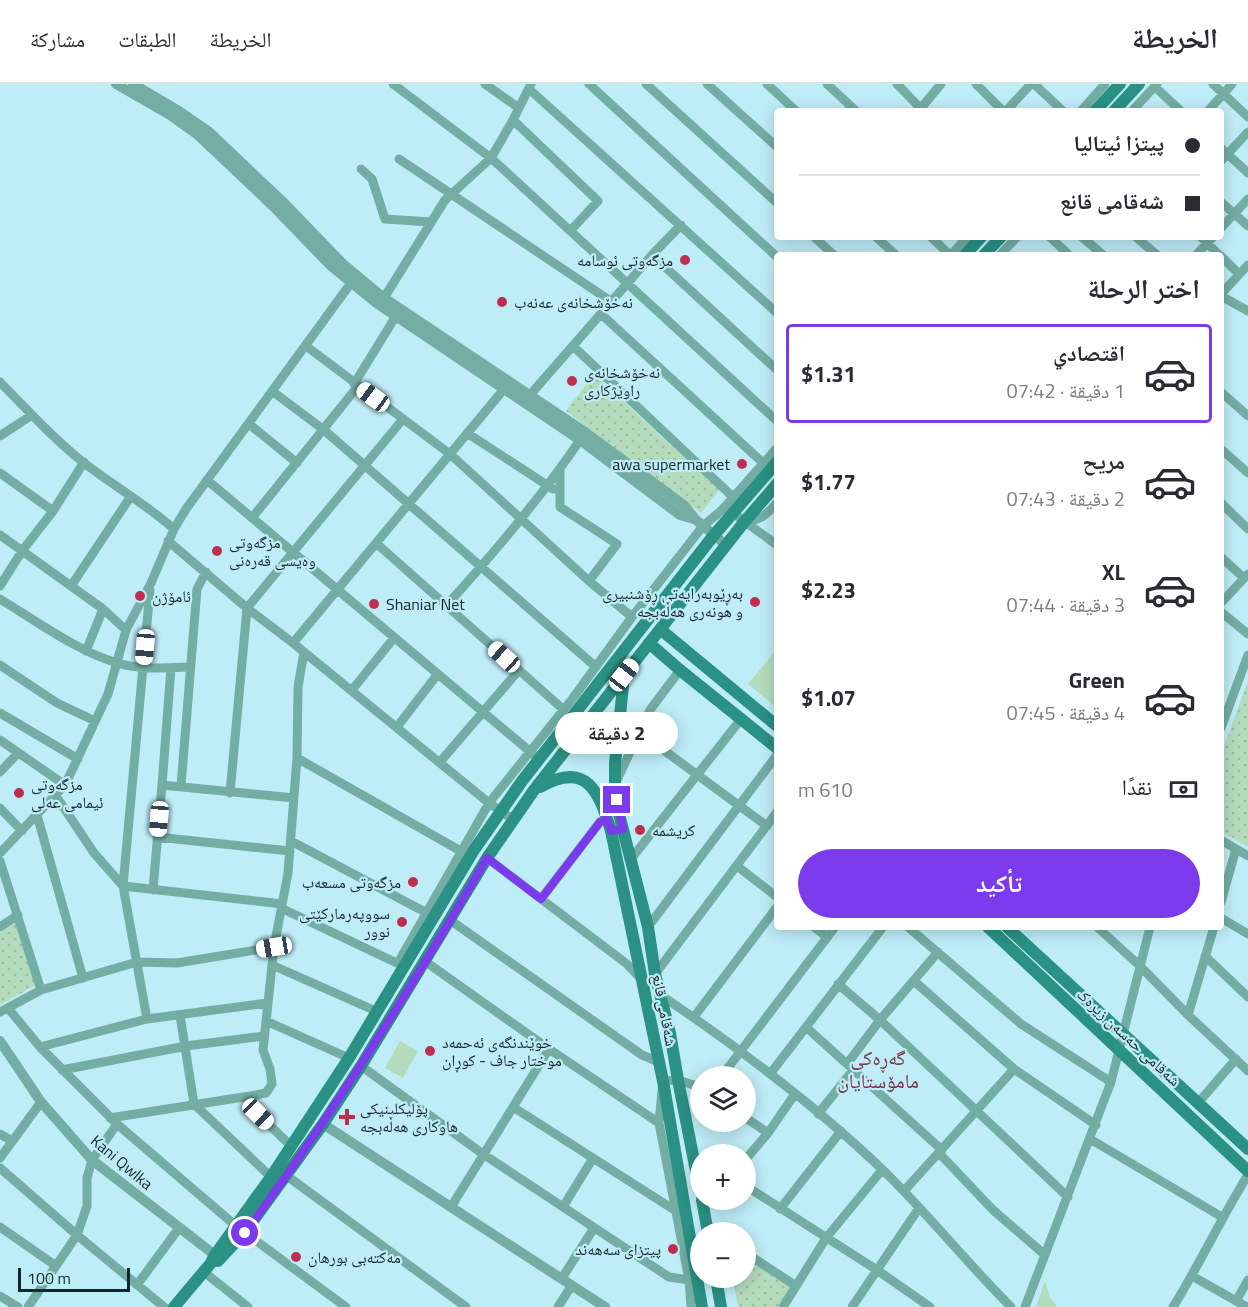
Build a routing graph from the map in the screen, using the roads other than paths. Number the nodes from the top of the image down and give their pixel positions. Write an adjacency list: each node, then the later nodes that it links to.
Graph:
1 (116, 84): 85 (street)
2 (133, 84): 89 (street)
3 (393, 84): 42 (street)
4 (485, 84): 22 (street)
5 (589, 84): 80 (street)
6 (646, 84): 48 (street)
7 (707, 84): 39 (street)
8 (767, 84): 23 (street)
9 (827, 84): 24 (street)
10 (897, 84): 25 (street)
11 (941, 84): 26 (street)
12 (976, 84): 27 (street)
13 (1032, 84): 28 (street); 29 (street)
14 (1119, 84): 31 (main road)
15 (1139, 84): 32 (main road)
16 (1213, 84): 21 (street)
17 (1232, 84): 21 (street)
18 (1101, 85): 30 (street)
19 (1156, 85): 33 (street); 34 (street)
20 (530, 86): 22 (street); 52 (street)
21 (1223, 94): 35 (street); 36 (street)
22 (519, 108): 37 (street)
23 (793, 108)
24 (853, 108)
25 (920, 108)
26 (923, 108)
27 (1001, 108)
28 (1007, 108)
29 (1060, 108)
30 (1083, 108)
31 (1098, 108)
32 (1121, 108)
33 (1135, 108)
34 (1178, 108)
35 (1211, 108)
36 (1248, 117)
37 (513, 120): 42 (street); 55 (street)
38 (1248, 132): 40 (street)
39 (774, 144)
40 (1224, 153)
41 (1224, 155): 45 (street)
42 (491, 158): 46 (street); 55 (street)
43 (399, 159): 46 (street)
44 (361, 169): 51 (street)
45 (1248, 173)
46 (452, 195): 51 (street); 90 (street)
47 (1248, 199): 50 (street)
48 (774, 200)
49 (1224, 205): 50 (street)
50 (1234, 214): 53 (street); 54 (street)
51 (431, 222): 89 (street)
52 (681, 225): 81 (street); 91 (street)
53 (1224, 225)
54 (1248, 226)
55 (571, 230): 86 (street)
56 (817, 240): 69 (street)
57 (879, 240): 70 (street)
58 (934, 240): 71 (street)
59 (964, 240): 72 (street)
60 (978, 240): 73 (main road)
61 (998, 240): 74 (main road)
62 (1015, 240): 75 (street)
63 (1053, 240): 76 (street)
64 (1086, 240): 77 (street)
65 (1139, 240): 68 (street)
66 (1148, 240): 68 (street)
67 (1208, 240): 79 (street)
68 (1144, 245): 78 (street)
69 (831, 252)
70 (893, 252)
71 (947, 252)
72 (953, 252)
73 (968, 252)
74 (987, 252)
75 (1006, 252)
76 (1066, 252)
77 (1100, 252)
78 (1153, 252)
79 (1217, 252)
80 (774, 254)
81 (652, 255): 86 (street); 98 (street)
82 (1224, 260): 84 (street)
83 (1248, 265): 84 (street)
84 (1239, 274): 87 (street)
85 (351, 283): 94 (street); 96 (street)
86 (628, 284): 90 (street); 107 (street)
87 (1224, 292)
88 (1224, 297): 92 (street)
89 (384, 298): 95 (street)
90 (612, 302): 93 (street)
91 (774, 310)
92 (1248, 311)
93 (602, 314): 97 (street); 119 (street)
94 (396, 316): 95 (street); 100 (street)
95 (444, 343): 101 (street); 103 (street)
96 (306, 346): 100 (street); 102 (street)
97 (573, 346): 103 (street); 130 (street)
98 (774, 367)
99 (0, 382): 105 (street)
100 (356, 385): 108 (street); 110 (street)
101 (504, 389): 111 (street); 113 (street)
102 (272, 391): 109 (street); 110 (street)
103 (530, 395): 139 (street)
104 (1224, 395): 106 (street)
105 (32, 416): 112 (street); 117 (street)
106 (1248, 416)
107 (774, 418)
108 (403, 419): 116 (street); 120 (street)
109 (249, 424): 118 (street); 125 (street)
110 (324, 430): 118 (street); 120 (street)
111 (468, 433): 116 (street); 126 (street)
112 (0, 436)
113 (580, 440): 122 (street); 139 (street)
114 (774, 451): 119 (street)
115 (1224, 452): 124 (street)
116 (450, 454): 131 (street); 137 (street)
117 (84, 462): 129 (street); 134 (street)
118 (297, 463): 136 (street)
119 (763, 463): 130 (street)
120 (364, 465): 131 (street); 149 (street)
121 (774, 465): 135 (main road)
122 (560, 469): 126 (street); 128 (street)
123 (0, 473): 134 (street)
124 (1248, 473)
125 (207, 480): 136 (street); 141 (street)
126 (549, 486): 128 (street); 137 (street)
127 (774, 487): 138 (main road)
128 (560, 494): 154 (street)
129 (131, 496): 141 (street); 157 (street)
130 (733, 497): 139 (street)
131 (409, 504): 145 (street); 151 (street)
132 (774, 505): 138 (street)
133 (1224, 506): 140 (street)
134 (53, 511): 148 (street)
135 (733, 513): 138 (street); 143 (main road)
136 (252, 518): 149 (street)
137 (520, 519): 151 (street); 154 (street)
138 (745, 521): 146 (street); 147 (main road)
139 (699, 523): 143 (street); 165 (street)
140 (1248, 528)
141 (174, 530): 144 (street)
142 (0, 535): 148 (street)
143 (714, 535): 147 (street); 198 (main road)
144 (168, 542): 152 (street); 155 (street)
145 (376, 543): 158 (street); 161 (street)
146 (774, 543)
147 (726, 545): 166 (main road)
148 (22, 551): 156 (street); 157 (street)
149 (292, 553): 158 (street); 162 (street)
150 (1224, 559): 153 (street)
151 (482, 567): 161 (street); 178 (street)
152 (206, 572): 162 (street); 177 (street)
153 (1246, 576): 160 (street)
154 (589, 581): 165 (street)
155 (151, 583): 167 (street); 179 (street)
156 (0, 585)
157 (71, 586): 163 (street)
158 (337, 590): 169 (street); 170 (street)
159 (0, 599): 172 (street)
160 (1224, 600)
161 (446, 606): 181 (street)
162 (247, 608): 170 (street); 210 (street)
163 (103, 609): 167 (street); 172 (street)
164 (1224, 614): 168 (street)
165 (632, 617): 178 (street)
166 (660, 629): 171 (main road); 192 (main road)
167 (126, 630): 175 (street)
168 (1248, 634)
169 (394, 638): 183 (street); 185 (street)
170 (293, 643): 173 (street)
171 (649, 643): 182 (main road); 184 (main road)
172 (86, 651): 175 (street)
173 (304, 652): 185 (street); 199 (street)
174 (1248, 655): 187 (street)
175 (117, 663): 179 (street); 191 (street)
176 (0, 665): 191 (street)
177 (190, 667): 180 (street); 208 (street)
178 (596, 667): 186 (street)
179 (143, 668): 180 (street); 234 (street)
180 (171, 668): 206 (street)
181 (519, 670): 186 (street); 188 (street)
182 (680, 670): 190 (main road); 194 (street)
183 (437, 675): 188 (street); 193 (street)
184 (624, 675): 207 (main road, شەقامی قانع); 209 (main road)
185 (352, 690): 193 (street)
186 (564, 710): 198 (street)
187 (1224, 710)
188 (482, 712): 198 (street); 202 (street)
189 (0, 713): 200 (street)
190 (741, 718): 196 (main road); 204 (street)
191 (95, 721): 200 (street)
192 (774, 724)
193 (397, 727): 202 (street)
194 (639, 732): 204 (street); 207 (street)
195 (0, 740): 197 (street)
196 (774, 746)
197 (18, 753): 203 (street); 205 (street)
198 (534, 756): 213 (street); 216 (main road)
199 (297, 758): 212 (street); 228 (street)
200 (78, 759): 205 (street)
201 (774, 759): 214 (street)
202 (440, 762): 213 (street)
203 (0, 772)
204 (697, 775): 214 (street); 231 (street)
205 (65, 785): 211 (street)
206 (162, 785): 208 (street); 223 (street)
207 (615, 785): 221 (main road, شەقامی قانع)
208 (181, 786): 210 (street)
209 (534, 790): 219 (main road); 221 (main road, شەقامی قانع)
210 (230, 793): 212 (street)
211 (56, 796): 217 (street); 234 (street)
212 (294, 798): 225 (street)
213 (489, 803): 216 (street); 228 (street)
214 (740, 805): 220 (street); 246 (street)
215 (0, 808): 222 (street)
216 (501, 811): 219 (street); 228 (main road)
217 (38, 815): 222 (street); 267 (street)
218 (774, 816): 220 (street)
219 (514, 820): 230 (main road)
220 (767, 826): 233 (street)
221 (614, 827): 231 (main road, شەقامی قانع); 238 (street); 269 (main road, شەقامی قانع)
222 (22, 831): 227 (street)
223 (157, 837): 225 (street); 235 (street)
224 (1224, 842): 226 (street)
225 (290, 846): 239 (street); 241 (street)
226 (1236, 849): 229 (street); 236 (street)
227 (0, 853)
228 (466, 854): 241 (street); 264 (main road)
229 (1248, 856)
230 (487, 858): 238 (street); 243 (main road)
231 (631, 859): 246 (main road, شەقامی قانع)
232 (0, 861): 242 (street)
233 (736, 866): 237 (street); 266 (street)
234 (123, 886): 235 (street); 261 (street)
235 (153, 890): 239 (street)
236 (1224, 891)
237 (774, 895)
238 (541, 899): 269 (street)
239 (281, 906): 258 (street); 264 (street)
240 (774, 911): 279 (street)
241 (425, 912): 264 (street)
242 (18, 915): 245 (street); 271 (street)
243 (450, 920): 262 (main road); 294 (street)
244 (1224, 920): 256 (street)
245 (0, 927)
246 (648, 927): 266 (main road, شەقامی قانع)
247 (818, 930): 257 (street)
248 (833, 930): 257 (street)
249 (881, 930): 270 (street)
250 (912, 930): 259 (street)
251 (991, 930): 290 (main road, شەقامی حەسەن زیرەک)
252 (1010, 930): 284 (main road, شەقامی حەسەن زیرەک)
253 (1100, 930): 265 (street)
254 (1149, 930): 265 (street)
255 (1213, 930): 260 (street)
256 (1248, 934)
257 (827, 937): 291 (street)
258 (274, 947): 261 (street); 263 (street)
259 (938, 952): 268 (street); 304 (street)
260 (1205, 956): 273 (street); 278 (street)
261 (136, 962): 267 (street); 280 (street)
262 (426, 962): 289 (street); 295 (main road)
263 (272, 965): 274 (street); 276 (street)
264 (401, 965): 276 (main road)
265 (1139, 965): 278 (street); 284 (street)
266 (655, 974): 272 (main road, شەقامی قانع)
267 (83, 978): 271 (street)
268 (914, 981): 281 (street); 298 (street)
269 (644, 982): 294 (main road, شەقامی قانع)
270 (838, 984): 281 (street); 283 (street)
271 (41, 990): 275 (street)
272 (659, 994): 279 (street); 302 (main road, شەقامی قانع)
273 (1248, 997)
274 (267, 1003): 277 (street); 282 (street)
275 (4, 1010): 288 (street)
276 (378, 1012): 292 (main road)
277 (180, 1015): 280 (street); 287 (street)
278 (1188, 1015): 293 (street)
279 (694, 1017): 291 (street)
280 (147, 1019): 288 (street)
281 (880, 1020): 297 (street); 312 (street)
282 (266, 1021): 285 (street); 292 (street)
283 (806, 1026): 297 (street); 301 (street)
284 (1124, 1035): 290 (street); 309 (main road, شەقامی حەسەن زیرەک)
285 (264, 1036): 287 (street); 307 (street)
286 (0, 1041): 308 (street, Kani Qwlka)
287 (186, 1046): 299 (street); 310 (street)
288 (40, 1047): 299 (street)
289 (549, 1049): 311 (street); 315 (street)
290 (1119, 1050): 304 (street); 335 (main road, شەقامی حەسەن زیرەک)
291 (740, 1051): 296 (street); 301 (street)
292 (350, 1058): 325 (main road)
293 (1236, 1059): 300 (street); 309 (street)
294 (659, 1062): 303 (main road, شەقامی قانع)
295 (361, 1066): 316 (main road); 329 (street)
296 (729, 1066)
297 (850, 1067): 313 (street); 328 (street)
298 (1014, 1069): 312 (street); 318 (street)
299 (62, 1070): 314 (street)
300 (1248, 1071)
301 (770, 1074): 306 (street)
302 (678, 1080): 303 (street); 305 (street); 324 (main road, شەقامی قانع)
303 (663, 1081): 315 (street); 379 (main road, شەقامی قانع)
304 (1111, 1082): 318 (street)
305 (690, 1084)
306 (795, 1094): 313 (street); 320 (street)
307 (250, 1096): 310 (street); 325 (street)
308 (41, 1102): 323 (street); 332 (street, Kani Qwlka)
309 (1198, 1103): 327 (main road, شەقامی حەسەن زیرەک)
310 (194, 1104): 314 (street); 337 (street)
311 (513, 1107): 329 (street); 331 (street)
312 (977, 1113): 328 (street); 341 (street)
313 (818, 1114): 319 (street)
314 (114, 1121): 332 (street); 351 (street)
315 (659, 1123): 346 (street)
316 (323, 1124): 338 (main road); 342 (street)
317 (756, 1125): 320 (street)
318 (1096, 1125): 322 (street)
319 (841, 1131): 334 (street); 345 (street)
320 (768, 1133): 326 (street)
321 (0, 1134): 323 (street)
322 (1090, 1139): 341 (street); 347 (street)
323 (12, 1141): 330 (street)
324 (694, 1144)
325 (291, 1146): 337 (main road)
326 (756, 1147)
327 (1248, 1149)
328 (941, 1151): 339 (street); 354 (street)
329 (483, 1154): 342 (street); 343 (street)
330 (0, 1158)
331 (593, 1158): 343 (street); 346 (street)
332 (92, 1160): 349 (street, Kani Qwlka); 352 (street)
333 (0, 1168): 352 (street)
334 (882, 1170): 339 (street); 353 (street)
335 (1248, 1171)
336 (1248, 1175): 347 (street)
337 (271, 1176): 351 (main road)
338 (287, 1176): 351 (main road); 375 (street)
339 (904, 1191): 344 (street)
340 (756, 1193): 345 (street)
341 (1068, 1197): 354 (street)
342 (451, 1206): 360 (street)
343 (563, 1207): 350 (street)
344 (919, 1208): 358 (street); 384 (street)
345 (780, 1209): 353 (street)
346 (676, 1211): 361 (street)
347 (1222, 1217): 359 (street)
348 (0, 1227): 357 (street)
349 (179, 1228): 356 (street, Kani Qwlka); 363 (street)
350 (594, 1228): 360 (street); 361 (street)
351 (240, 1229): 356 (main road); 374 (street)
352 (77, 1235): 357 (street); 363 (street)
353 (826, 1238): 358 (street); 365 (street)
354 (1045, 1255): 385 (street)
355 (756, 1260): 365 (street)
356 (213, 1263): 372 (main road); 373 (street)
357 (56, 1266): 370 (street)
358 (877, 1270): 382 (street); 383 (street)
359 (1192, 1276): 368 (street); 386 (street)
360 (562, 1278): 364 (street)
361 (689, 1280): 378 (street)
362 (1248, 1280): 368 (street)
363 (137, 1285): 371 (street)
364 (572, 1285): 376 (street); 377 (street)
365 (796, 1286): 381 (street)
366 (718, 1288): 380 (main road)
367 (0, 1296): 369 (street)
368 (1236, 1301): 387 (street)
369 (18, 1307)
370 (28, 1307)
371 (164, 1307)
372 (174, 1307)
373 (248, 1307)
374 (346, 1307)
375 (466, 1307)
376 (558, 1307)
377 (605, 1307)
378 (691, 1307)
379 (702, 1307)
380 (722, 1307)
381 (783, 1307)
382 (852, 1307)
383 (930, 1307)
384 (1011, 1307)
385 (1025, 1307)
386 (1173, 1307)
387 (1246, 1307)

